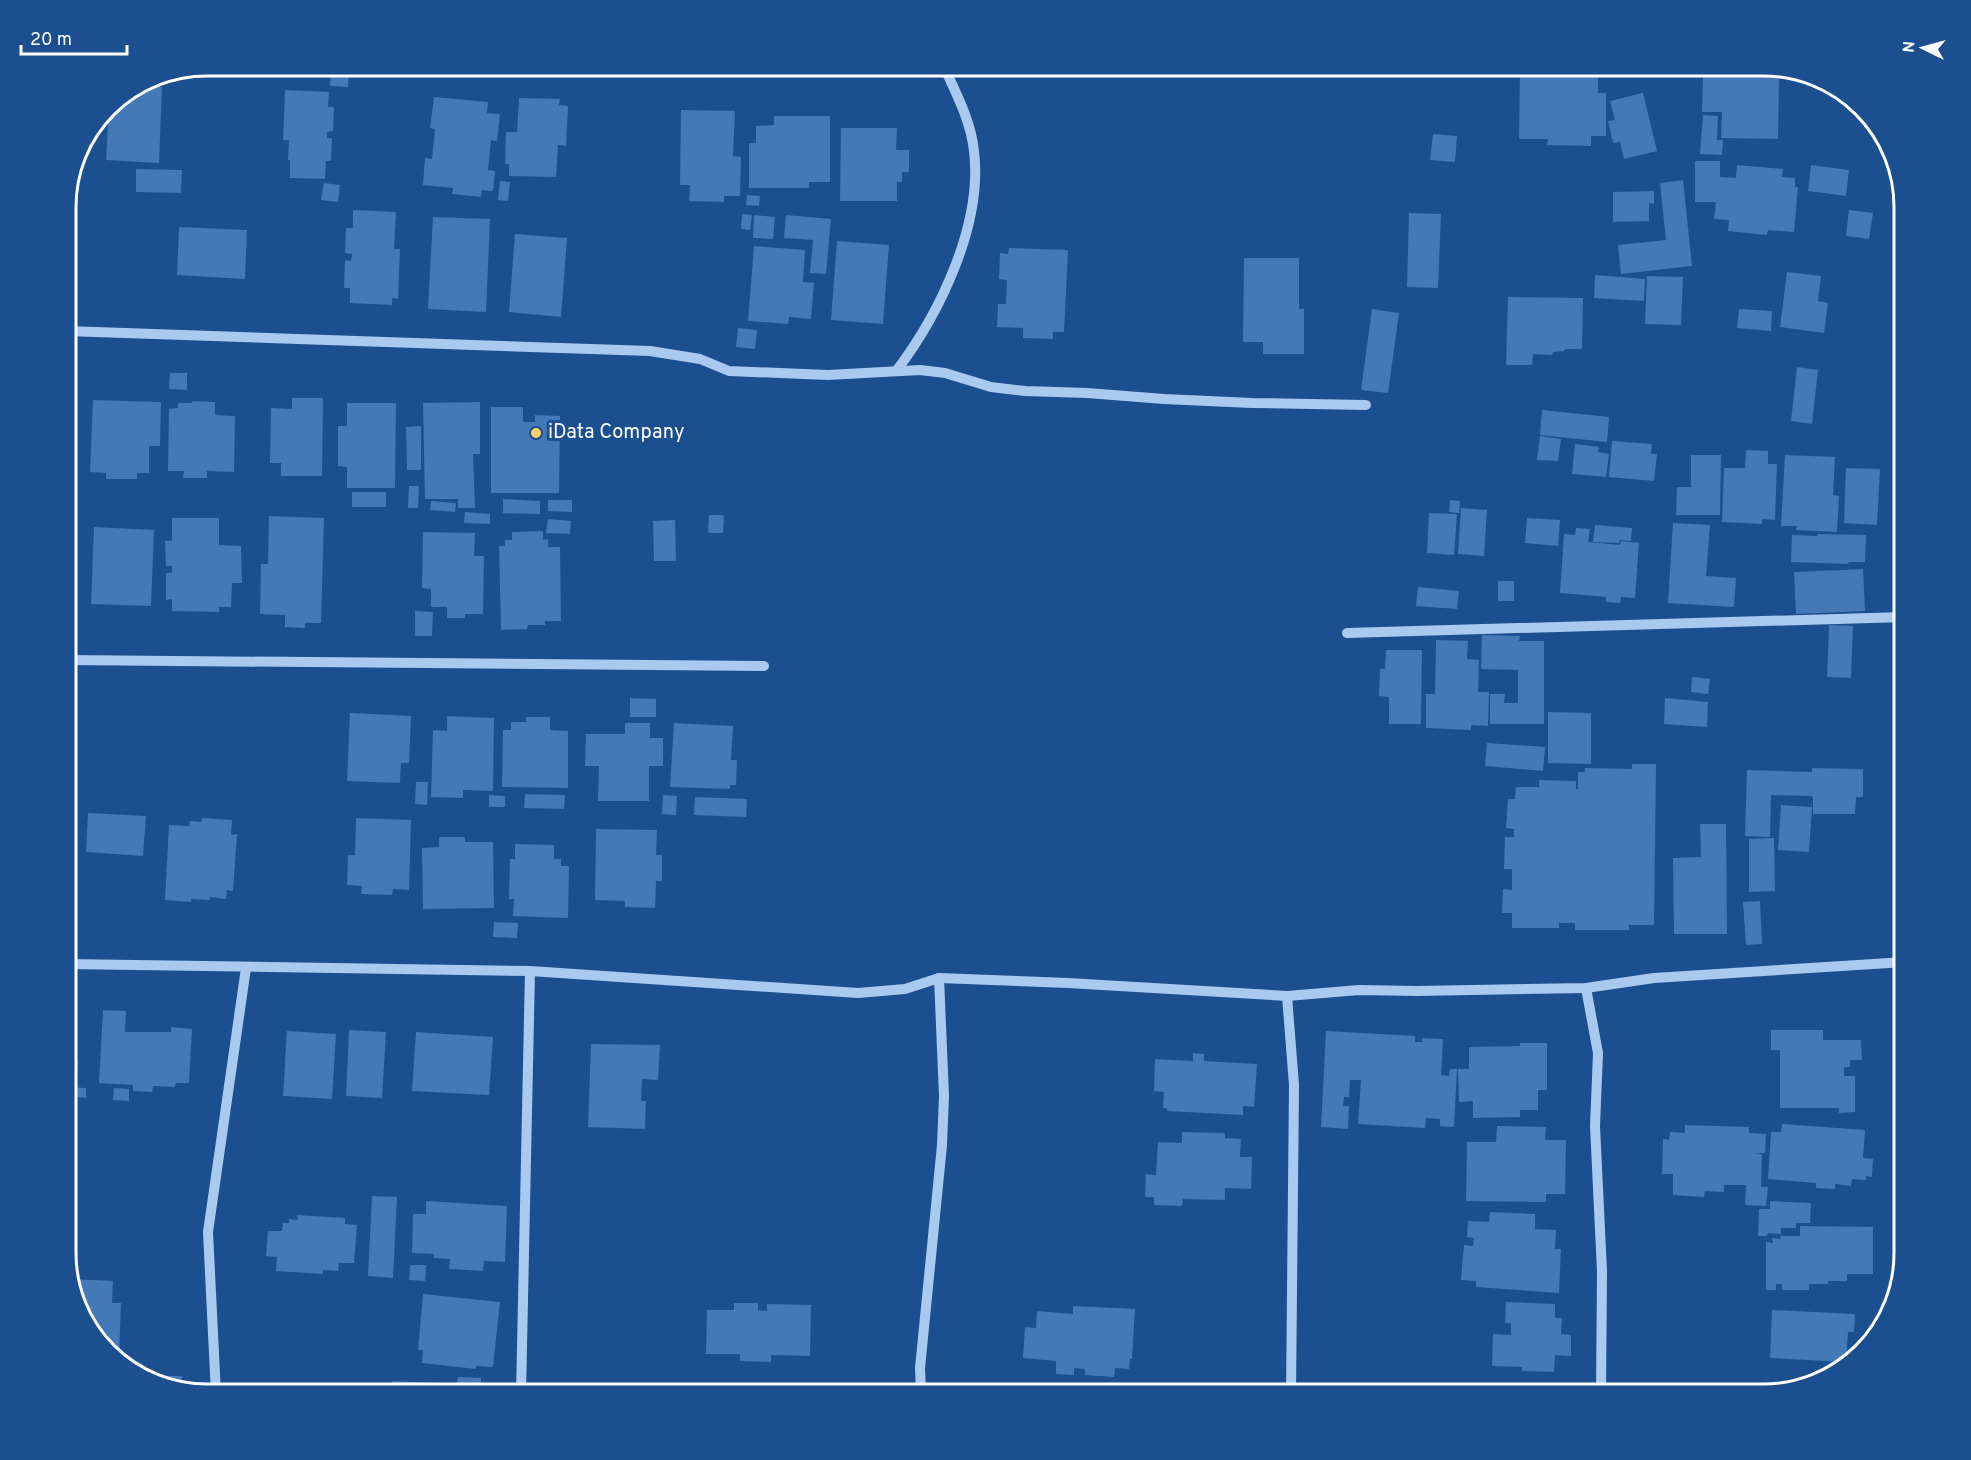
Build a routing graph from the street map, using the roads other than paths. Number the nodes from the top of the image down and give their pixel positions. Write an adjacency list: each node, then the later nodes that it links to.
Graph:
1 (948, 76): 3 (street)
2 (77, 331): 3 (street)
3 (897, 370): 4 (street)
4 (1366, 405)
5 (1894, 617): 6 (street)
6 (1347, 633)
7 (77, 660): 8 (street)
8 (764, 666)
9 (77, 964): 11 (street)
10 (1894, 964): 14 (street)
11 (246, 968): 12 (street); 16 (street)
12 (530, 971): 13 (street); 17 (street)
13 (939, 978): 15 (street); 18 (street)
14 (1586, 988): 15 (street); 20 (street)
15 (1287, 996): 19 (street)
16 (216, 1384)
17 (520, 1384)
18 (921, 1384)
19 (1291, 1384)
20 (1601, 1384)

